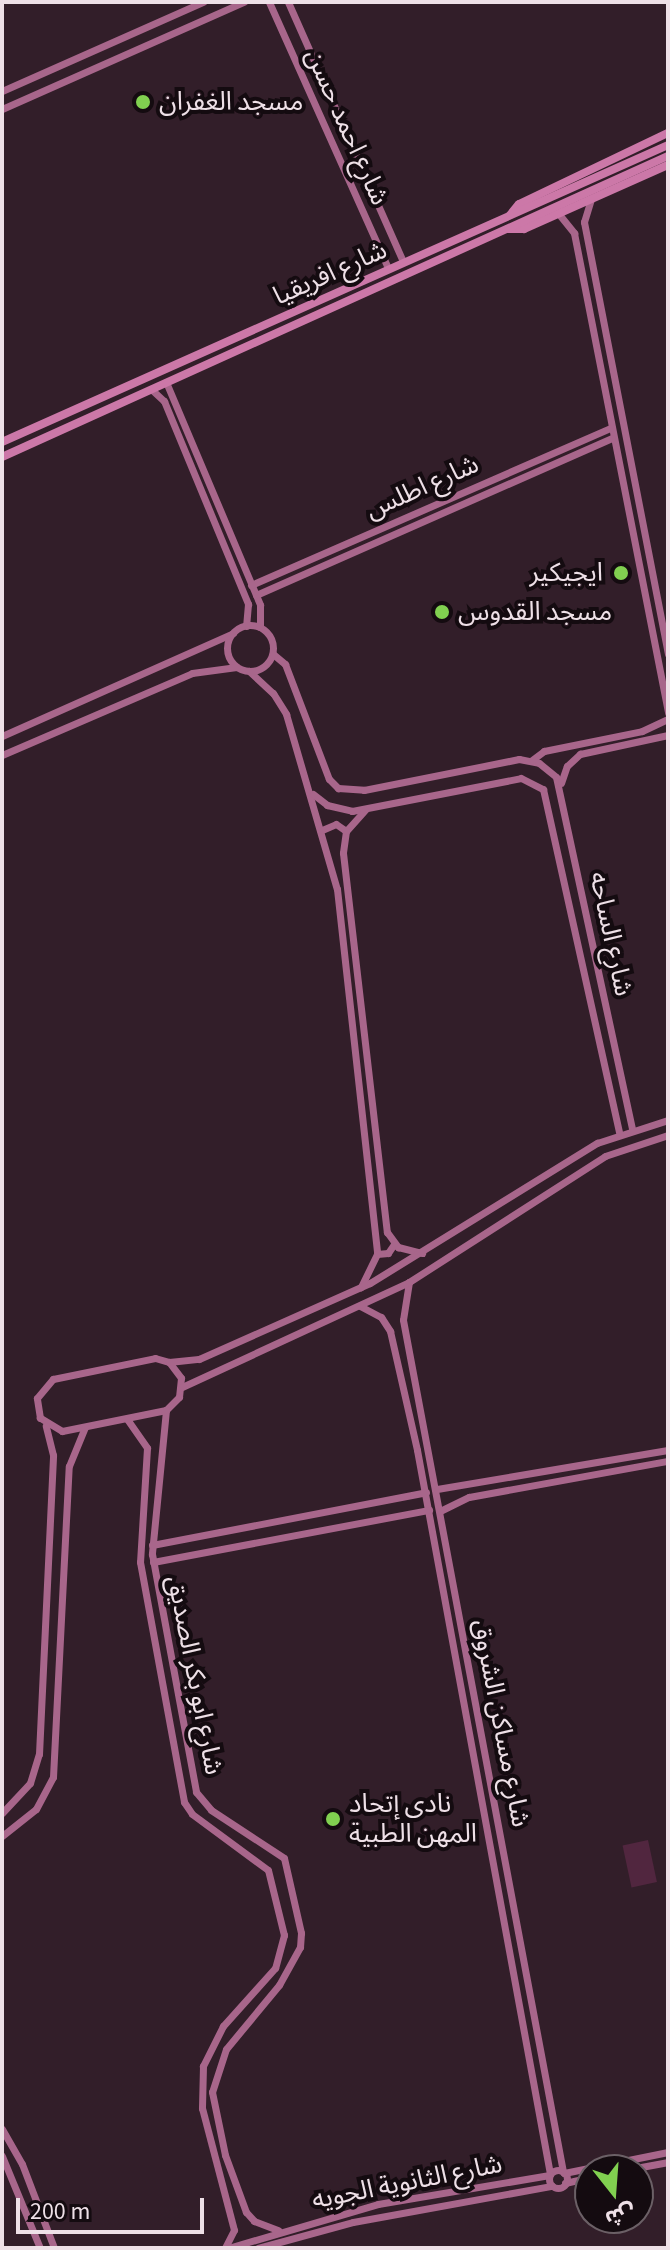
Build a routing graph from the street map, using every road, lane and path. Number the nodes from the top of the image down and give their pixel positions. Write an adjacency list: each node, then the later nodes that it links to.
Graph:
1 (203, 2): 5 (street)
2 (244, 2): 6 (street)
3 (269, 2): 19 (street, شارع احمد حسن)
4 (288, 2): 18 (street, شارع احمد حسن)
5 (2, 93): 6 (street)
6 (4, 108)
7 (668, 133): 14 (main road, شارع افريقيا)
8 (668, 145): 10 (main road)
9 (668, 156): 10 (main road)
10 (652, 158): 14 (main road); 17 (main road)
11 (668, 165): 12 (main road, شارع افريقيا)
12 (591, 199): 13 (main road, شارع افريقيا); 15 (street)
13 (558, 213): 16 (street); 17 (main road, شارع افريقيا)
14 (510, 216): 18 (main road, شارع افريقيا)
15 (584, 222): 16 (street); 27 (street)
16 (571, 225): 23 (street)
17 (507, 229): 20 (main road, شارع افريقيا)
18 (403, 262): 19 (main road, شارع افريقيا)
19 (388, 268): 25 (main road, شارع افريقيا)
20 (166, 382): 21 (main road, شارع افريقيا); 22 (street)
21 (151, 389): 22 (street); 26 (main road, شارع افريقيا)
22 (168, 402): 31 (street); 33 (street)
23 (611, 428): 24 (street); 31 (street, شارع اطلس)
24 (612, 438): 28 (street); 32 (street, شارع اطلس)
25 (2, 442)
26 (2, 457)
27 (649, 552): 28 (street); 29 (street)
28 (635, 555): 30 (street)
29 (653, 570): 30 (street); 37 (street)
30 (639, 573): 40 (street)
31 (251, 585): 32 (street)
32 (256, 595): 34 (street)
33 (246, 626): 34 (street); 35 (street)
34 (260, 627): 36 (street)
35 (233, 633): 38 (street); 43 (street)
36 (273, 654): 39 (street); 46 (street)
37 (668, 654)
38 (237, 667): 39 (street); 45 (street)
39 (249, 671): 48 (street)
40 (668, 716): 41 (street)
41 (649, 729): 44 (street); 46 (street)
42 (668, 735): 44 (street)
43 (2, 736)
44 (649, 739): 47 (street)
45 (2, 755)
46 (532, 760): 47 (street)
47 (561, 786): 52 (street, شارع الساحه)
48 (310, 790): 49 (street); 50 (street)
49 (365, 809): 51 (street); 53 (street, شارع الساحه)
50 (322, 830): 51 (street); 64 (street)
51 (346, 831): 62 (street)
52 (592, 948): 53 (street); 54 (street, شارع الساحه)
53 (579, 951): 55 (street, شارع الساحه)
54 (596, 963): 55 (street); 56 (street, شارع الساحه)
55 (582, 966): 58 (street, شارع الساحه)
56 (629, 1117): 58 (street); 59 (street, شارع الساحه)
57 (668, 1120): 59 (street)
58 (616, 1121): 60 (street, شارع الساحه)
59 (632, 1129): 60 (street)
60 (619, 1133): 63 (street)
61 (668, 1135): 65 (street)
62 (394, 1244): 63 (street); 64 (street)
63 (422, 1253): 66 (street)
64 (377, 1254): 66 (street)
65 (409, 1282): 67 (street); 68 (street, شارع مساكن الشروق)
66 (361, 1287): 70 (street)
67 (360, 1306): 69 (street); 71 (street)
68 (403, 1320): 69 (street); 79 (street, شارع مساكن الشروق)
69 (387, 1325): 80 (street, شارع مساكن الشروق)
70 (169, 1362): 71 (street); 74 (street)
71 (182, 1387): 72 (street)
72 (166, 1410): 73 (street); 87 (street, شارع ابو بكر الصديق)
73 (127, 1419): 75 (street); 86 (street, شارع ابو بكر الصديق)
74 (46, 1426): 75 (street); 93 (street)
75 (85, 1427): 95 (street)
76 (668, 1450): 78 (street)
77 (668, 1461): 82 (street)
78 (458, 1486): 79 (street); 82 (street)
79 (437, 1489): 84 (street, شارع مساكن الشروق)
80 (426, 1492): 81 (street); 83 (street, شارع مساكن الشروق)
81 (404, 1497): 85 (street); 88 (street)
82 (460, 1500): 84 (street)
83 (429, 1510): 85 (street); 97 (street, شارع مساكن الشروق)
84 (440, 1511): 96 (street, شارع مساكن الشروق)
85 (406, 1515): 90 (street)
86 (141, 1528): 87 (street); 94 (street, شارع ابو بكر الصديق)
87 (153, 1529): 89 (street, شارع ابو بكر الصديق)
88 (172, 1541): 89 (street); 90 (street)
89 (152, 1545): 91 (street, شارع ابو بكر الصديق)
90 (176, 1558): 91 (street)
91 (153, 1562): 92 (street, شارع ابو بكر الصديق)
92 (206, 1806): 94 (street); 113 (street, شارع ابو بكر الصديق)
93 (2, 1813)
94 (197, 1818): 115 (street, شارع ابو بكر الصديق)
95 (2, 1836)
96 (505, 1857): 97 (street); 98 (street, شارع مساكن الشروق)
97 (493, 1860): 99 (street, شارع مساكن الشروق)
98 (508, 1873): 99 (street); 103 (street, شارع مساكن الشروق)
99 (496, 1875): 102 (street, شارع مساكن الشروق)
100 (2, 2129): 114 (street)
101 (2, 2156): 117 (street)
102 (547, 2156): 103 (street); 107 (street, شارع مساكن الشروق)
103 (561, 2156): 104 (street); 106 (street, شارع مساكن الشروق)
104 (574, 2164)
105 (574, 2171): 106 (street)
106 (564, 2173): 107 (street, شارع الثانوية الجويه); 109 (street, شارع مساكن الشروق)
107 (550, 2174): 110 (street, شارع مساكن الشروق); 111 (street, شارع الثانوية الجويه)
108 (574, 2181): 109 (street)
109 (565, 2183): 110 (street, شارع الثانوية الجويه)
110 (552, 2186): 112 (street, شارع الثانوية الجويه)
111 (386, 2202): 112 (street); 116 (street, شارع الثانوية الجويه)
112 (388, 2217): 121 (street, شارع الثانوية الجويه)
113 (249, 2218): 115 (street); 116 (street)
114 (46, 2227): 117 (street); 119 (street)
115 (234, 2227): 120 (street)
116 (278, 2230): 120 (street, شارع الثانوية الجويه)
117 (37, 2231): 118 (street)
118 (40, 2248)
119 (54, 2248)
120 (227, 2248)
121 (258, 2248)

